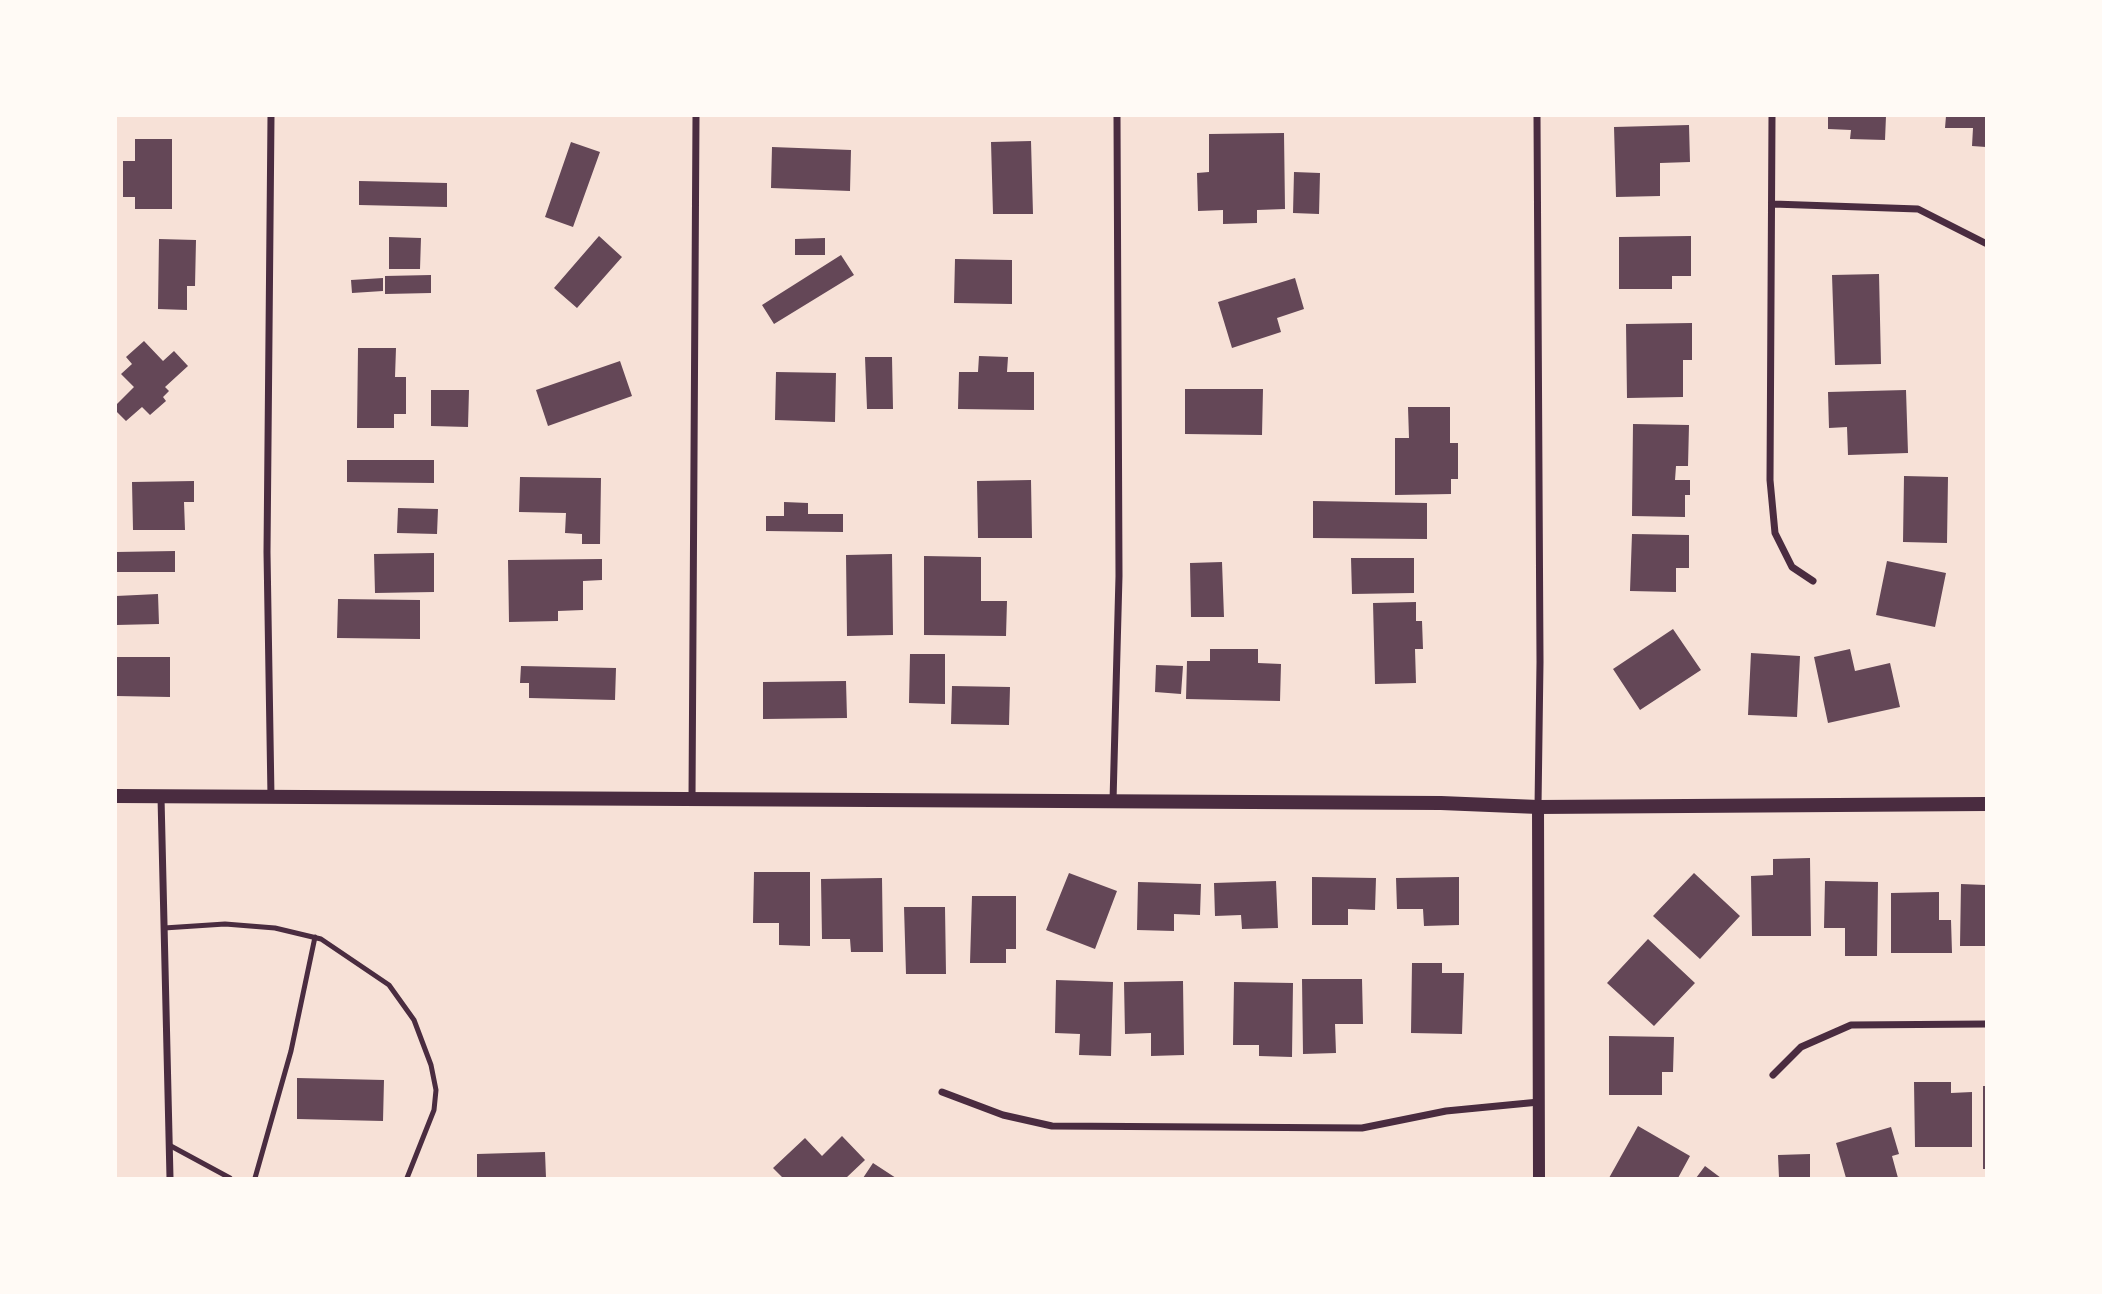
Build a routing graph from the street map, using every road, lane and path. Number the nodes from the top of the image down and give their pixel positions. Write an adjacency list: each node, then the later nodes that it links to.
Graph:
1 (271, 116): 11 (street)
2 (696, 116): 12 (street)
3 (1117, 116): 13 (street)
4 (1537, 116): 15 (street)
5 (1772, 116): 6 (street)
6 (1773, 204): 7 (street); 8 (street)
7 (1985, 243)
8 (1813, 581)
9 (116, 796): 10 (main road)
10 (162, 797): 11 (main road); 16 (street)
11 (271, 798): 12 (main road)
12 (692, 798): 13 (main road)
13 (1112, 803): 15 (main road)
14 (1986, 804): 15 (main road)
15 (1538, 807): 21 (street)
16 (163, 928): 17 (lane); 22 (street)
17 (315, 937): 25 (lane); 26 (lane)
18 (1986, 1024): 19 (street)
19 (1773, 1075)
20 (942, 1092): 21 (street)
21 (1539, 1102): 27 (street)
22 (169, 1144): 23 (street); 24 (lane)
23 (170, 1178)
24 (230, 1178)
25 (255, 1178)
26 (407, 1178)
27 (1539, 1178)

